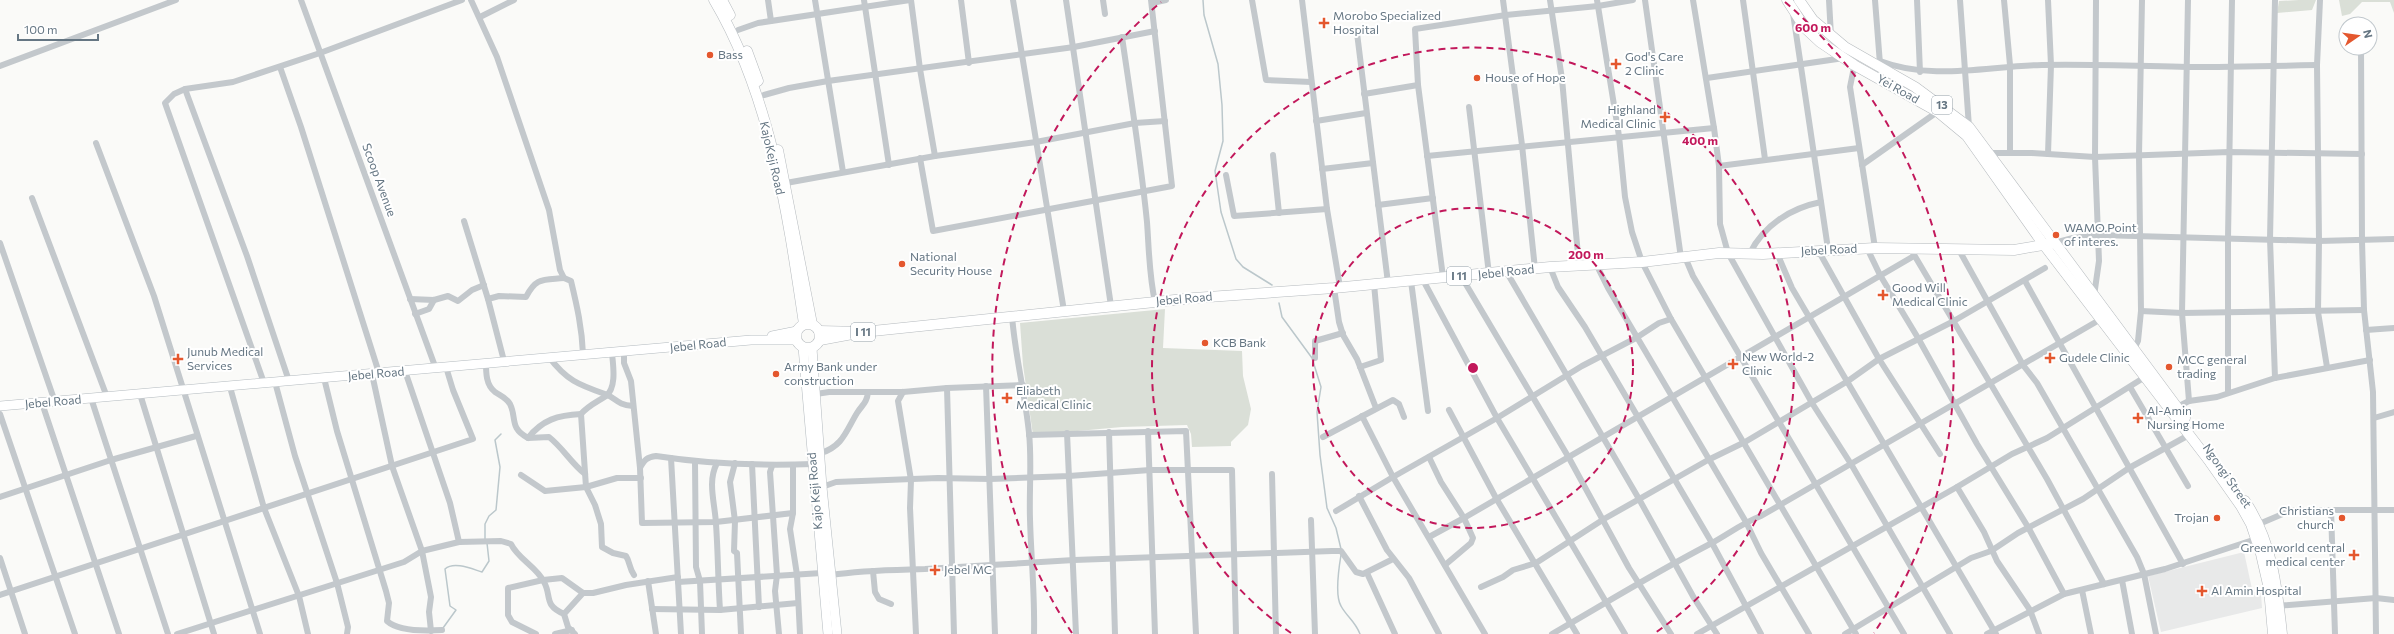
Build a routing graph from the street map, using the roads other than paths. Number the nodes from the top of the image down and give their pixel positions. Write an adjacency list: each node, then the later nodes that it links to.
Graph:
1 (176, 0): 67 (street)
2 (301, 0): 55 (street, Scoop Avenue)
3 (462, 0): 55 (street)
4 (471, 0): 47 (street)
5 (514, 0): 47 (street)
6 (714, 0): 197 (main road, KajoKeji Road)
7 (722, 0): 49 (main road, KajoKeji Road)
8 (768, 0): 48 (street)
9 (814, 0): 46 (street)
10 (864, 0): 41 (street)
11 (911, 0): 41 (street); 73 (street)
12 (961, 0): 60 (street)
13 (1013, 0): 56 (street)
14 (1066, 0): 54 (street)
15 (1103, 0): 44 (street)
16 (1166, 0): 39 (street)
17 (1252, 0): 80 (street)
18 (1302, 0): 80 (street)
19 (1503, 0): 45 (street)
20 (1550, 0): 42 (street)
21 (1633, 0): 40 (street)
22 (1645, 0): 94 (street)
23 (1693, 0): 78 (street)
24 (1743, 0): 74 (street)
25 (1787, 0): 43 (main road, Yei Road)
26 (1798, 0): 52 (main road, Yei Road / 13)
27 (1829, 0): 52 (street)
28 (1875, 0): 62 (street)
29 (1917, 0): 76 (street)
30 (1960, 0): 75 (street)
31 (2004, 0): 64 (street)
32 (2048, 0): 65 (street)
33 (2096, 0): 63 (street)
34 (2142, 0): 66 (street)
35 (2188, 0): 72 (street)
36 (2232, 0): 68 (street)
37 (2275, 0): 69 (street)
38 (2320, 0): 70 (street)
39 (1151, 2): 50 (street)
40 (1598, 3): 42 (street); 95 (street)
41 (865, 8): 46 (street); 77 (street)
42 (1552, 10): 45 (street); 96 (street)
43 (1793, 11): 58 (main road, Yei Road); 61 (street)
44 (1105, 14)
45 (1506, 15): 81 (street); 99 (street)
46 (817, 16): 48 (street); 79 (street)
47 (480, 17): 165 (street)
48 (771, 21): 49 (street)
49 (738, 30): 84 (main road, KajoKeji Road)
50 (1155, 31): 53 (street); 88 (street)
51 (1357, 33): 83 (street)
52 (1831, 36): 59 (main road, Yei Road / 13)
53 (1122, 37): 54 (street); 90 (street)
54 (1074, 47): 56 (street); 93 (street)
55 (320, 53): 71 (street); 175 (street, Scoop Avenue)
56 (1022, 55): 60 (street); 97 (street)
57 (2361, 56): 110 (street)
58 (1844, 58): 59 (main road, Yei Road); 61 (street)
59 (1856, 60): 62 (main road, Yei Road / 13); 86 (main road, Yei Road); 100 (street)
60 (969, 63): 73 (street)
61 (1802, 64): 74 (street); 102 (street)
62 (1880, 64): 76 (street); 86 (main road, Yei Road / 13)
63 (2096, 64): 65 (street); 66 (street); 115 (street)
64 (2010, 65): 65 (street); 75 (street); 107 (street)
65 (2052, 65): 109 (street)
66 (2142, 65): 72 (street); 112 (street)
67 (0, 66)
68 (2230, 66): 69 (street); 72 (street); 103 (street)
69 (2274, 66): 70 (street); 104 (street)
70 (2317, 66): 105 (street)
71 (280, 67): 82 (street); 220 (street)
72 (2186, 67): 108 (street)
73 (920, 69): 77 (street); 113 (street)
74 (1753, 70): 78 (street); 117 (street)
75 (1964, 71): 76 (street); 91 (street)
76 (1920, 72)
77 (874, 75): 79 (street); 119 (street)
78 (1707, 78): 92 (street)
79 (828, 82): 84 (street); 123 (street)
80 (1311, 82): 89 (street)
81 (1418, 85): 83 (street); 114 (street)
82 (185, 89): 226 (street); 229 (street)
83 (1364, 94): 87 (street)
84 (764, 95): 125 (main road, KajoKeji Road)
85 (1469, 107): 101 (street)
86 (1941, 109): 91 (main road, Yei Road / 13); 120 (street); 145 (main road, Yei Road)
87 (1366, 113): 89 (street); 118 (street)
88 (1166, 121): 90 (street); 126 (street)
89 (1316, 121): 122 (street)
90 (1135, 123): 93 (street); 126 (street)
91 (1969, 127): 106 (main road, Yei Road / 13)
92 (1714, 128): 94 (street); 121 (street)
93 (1086, 132): 97 (street); 129 (street)
94 (1665, 134): 95 (street); 153 (street)
95 (1619, 136): 96 (street); 154 (street)
96 (1568, 141): 99 (street); 156 (street)
97 (1036, 142): 113 (street); 132 (street)
98 (96, 143): 236 (street)
99 (1522, 145): 101 (street); 159 (street)
100 (1859, 148): 102 (street); 120 (street)
101 (1474, 151): 114 (street); 161 (street)
102 (1814, 152): 117 (street); 130 (street)
103 (2229, 152): 104 (street); 108 (street); 139 (street)
104 (2271, 152): 105 (street); 140 (street)
105 (2317, 152): 110 (street); 142 (street)
106 (1988, 153): 107 (street); 145 (main road, Yei Road / 13)
107 (2010, 153): 109 (street)
108 (2186, 153): 112 (street); 138 (street)
109 (2048, 154): 115 (street)
110 (2362, 154): 143 (street)
111 (1273, 155): 134 (street)
112 (2139, 155): 115 (street); 137 (street)
113 (934, 156): 116 (street)
114 (1427, 156): 128 (street)
115 (2095, 157): 136 (street)
116 (920, 158): 119 (street); 132 (street)
117 (1765, 159): 121 (street)
118 (1373, 163): 122 (street); 131 (street)
119 (889, 165): 123 (street)
120 (1862, 165): 146 (street)
121 (1719, 166): 152 (street)
122 (1322, 169): 133 (street)
123 (843, 172): 125 (street)
124 (1226, 175): 134 (street)
125 (786, 183): 197 (main road, KajoKeji Road)
126 (1142, 192): 129 (street); 179 (street)
127 (32, 198): 244 (street)
128 (1433, 198): 131 (street); 164 (street)
129 (1096, 201): 132 (street); 180 (street)
130 (1821, 202): 147 (street); 149 (street)
131 (1378, 205): 169 (street)
132 (1047, 208): 183 (street)
133 (1327, 209): 134 (street); 172 (street)
134 (1279, 213)
135 (464, 221): 171 (street)
136 (2099, 235): 137 (street); 145 (street); 174 (street)
137 (2140, 237): 138 (street); 181 (street)
138 (2183, 238): 139 (street); 187 (street)
139 (2228, 238): 140 (street); 184 (street)
140 (2270, 239): 142 (street); 185 (street)
141 (2394, 239): 143 (street)
142 (2319, 241): 143 (street); 186 (street)
143 (2362, 241): 182 (street)
144 (0, 243): 247 (street)
145 (2049, 244): 148 (main road, Jebel Road / I 11); 174 (main road, Ngongi Street); 192 (main road, Ngongi Street)
146 (1871, 248): 147 (main road, Jebel Road / I 11); 151 (main road, Jebel Road / I 11); 162 (street)
147 (1823, 250): 150 (main road, Jebel Road / I 11); 173 (street)
148 (1959, 250): 151 (main road, Jebel Road / I 11); 178 (street)
149 (1750, 253): 150 (main road, Jebel Road / I 11); 152 (main road, Jebel Road / I 11)
150 (1777, 253): 190 (street)
151 (1913, 253): 162 (street); 193 (street)
152 (1728, 254): 153 (main road, Jebel Road / I 11); 199 (street)
153 (1683, 257): 154 (main road, Jebel Road / I 11); 208 (street)
154 (1642, 262): 155 (main road, Jebel Road / I 11); 191 (street)
155 (1596, 264): 156 (main road, Jebel Road / I 11); 198 (street)
156 (1579, 266): 157 (main road, Jebel Road / I 11)
157 (1550, 267): 159 (main road, Jebel Road / I 11); 206 (street)
158 (2045, 268): 168 (street)
159 (1535, 269): 160 (main road, Jebel Road / I 11)
160 (1506, 271): 161 (main road, Jebel Road / I 11); 221 (street)
161 (1488, 274): 163 (main road, Jebel Road / I 11)
162 (1880, 275): 173 (street); 200 (street)
163 (1461, 276): 164 (main road, Jebel Road / I 11); 243 (street)
164 (1444, 277): 166 (main road, Jebel Road / I 11)
165 (564, 278): 176 (street); 205 (street)
166 (1423, 280): 167 (main road, Jebel Road / I 11); 265 (street)
167 (1411, 281): 169 (main road, Jebel Road / I 11); 258 (street)
168 (2025, 281): 178 (street); 201 (street)
169 (1388, 283): 170 (main road, Jebel Road / I 11)
170 (1374, 284): 172 (main road, Jebel Road / I 11); 216 (street)
171 (484, 285): 176 (street); 177 (street)
172 (1337, 287): 179 (main road, Jebel Road / I 11); 196 (street)
173 (1844, 296): 190 (street); 210 (street)
174 (2094, 296): 202 (main road, Ngongi Street)
175 (410, 298): 177 (street); 188 (street, Scoop Avenue)
176 (488, 299): 212 (street)
177 (434, 300): 188 (street)
178 (1988, 300): 193 (street); 214 (street)
179 (1155, 302): 180 (main road, Jebel Road / I 11)
180 (1110, 306): 183 (main road, Jebel Road / I 11)
181 (2141, 310): 187 (street); 202 (street)
182 (2364, 310): 186 (street); 195 (street)
183 (1064, 311): 189 (main road, Jebel Road / I 11)
184 (2227, 312): 185 (street); 187 (street); 239 (street)
185 (2274, 312): 186 (street); 225 (street)
186 (2318, 312): 217 (street)
187 (2182, 313): 248 (street)
188 (415, 314): 218 (street, Scoop Avenue)
189 (1012, 316): 197 (main road, Jebel Road / I 11); 231 (street)
190 (1810, 318): 199 (street); 227 (street)
191 (1671, 319): 198 (street); 224 (street)
192 (2101, 319): 201 (street); 222 (main road, Ngongi Street)
193 (1952, 322): 200 (street); 230 (street)
194 (2394, 328): 195 (street)
195 (2366, 330): 211 (street)
196 (1343, 333): 209 (street); 216 (street)
197 (808, 336): 203 (main road, Jebel Road); 241 (main road, Kajo Keji Road); 297 (main road, Kajo Keji Road)
198 (1636, 338): 206 (street); 245 (street)
199 (1776, 338): 208 (street); 250 (street)
200 (1918, 338): 210 (street); 251 (street)
201 (2060, 343): 214 (street); 254 (street)
202 (2134, 349): 255 (main road, Ngongi Street)
203 (624, 352): 204 (main road, Jebel Road); 253 (street)
204 (612, 353): 205 (main road, Jebel Road); 242 (street)
205 (583, 354): 207 (main road, Jebel Road)
206 (1601, 355): 221 (street); 264 (street)
207 (549, 357): 212 (main road, Jebel Road); 242 (street)
208 (1741, 357): 224 (street); 267 (street)
209 (1315, 358)
210 (1879, 358): 227 (street); 268 (street)
211 (2370, 360): 217 (street); 266 (street)
212 (504, 361): 213 (main road, Jebel Road)
213 (486, 363): 215 (main road, Jebel Road); 278 (street)
214 (2023, 365): 230 (street); 269 (street)
215 (446, 367): 218 (main road, Jebel Road); 285 (street)
216 (1360, 367): 256 (street)
217 (2327, 367): 225 (street)
218 (436, 368): 219 (main road, Jebel Road)
219 (405, 371): 220 (main road, Jebel Road); 285 (street)
220 (376, 374): 223 (main road, Jebel Road); 300 (street)
221 (1566, 375): 243 (street); 279 (street)
222 (2145, 377): 234 (street); 273 (main road, Ngongi Street)
223 (324, 378): 226 (main road, Jebel Road); 319 (street)
224 (1706, 378): 245 (street); 280 (street)
225 (2275, 378): 239 (street)
226 (289, 381): 228 (main road, Jebel Road)
227 (1848, 381): 250 (street); 281 (street)
228 (275, 382): 229 (main road, Jebel Road); 329 (street)
229 (264, 383): 233 (main road, Jebel Road)
230 (1990, 383): 251 (street); 282 (street)
231 (1023, 385): 232 (street); 274 (street)
232 (986, 386): 235 (street); 318 (street)
233 (230, 387): 236 (main road, Jebel Road); 336 (street)
234 (2130, 387): 254 (street); 284 (street)
235 (947, 388): 238 (street); 316 (street)
236 (184, 390): 240 (main road, Jebel Road); 275 (street)
237 (868, 392): 238 (street); 241 (street); 286 (street)
238 (903, 392): 320 (street)
239 (2228, 392): 248 (street)
240 (140, 394): 244 (main road, Jebel Road); 283 (street)
241 (816, 394): 286 (main road, Kajo Keji Road)
242 (607, 395): 253 (street); 261 (street)
243 (1532, 396): 265 (street); 290 (street)
244 (107, 397): 246 (main road, Jebel Road)
245 (1672, 397): 264 (street); 292 (street)
246 (91, 398): 247 (main road, Jebel Road); 291 (street)
247 (55, 402): 249 (main road, Jebel Road)
248 (2189, 402): 255 (street)
249 (42, 403): 252 (main road, Jebel Road); 310 (street)
250 (1812, 403): 267 (street); 298 (street)
251 (1954, 403): 268 (street); 302 (street)
252 (0, 406)
253 (633, 406): 303 (street)
254 (2097, 407): 269 (street); 304 (street)
255 (2177, 407): 354 (main road, Ngongi Street)
256 (1376, 408): 262 (street); 263 (street)
257 (1449, 410): 277 (street)
258 (1428, 411)
259 (2394, 412): 266 (street)
260 (0, 414): 328 (street)
261 (581, 414): 278 (street); 308 (street)
262 (1362, 416): 276 (street); 314 (street)
263 (1404, 417)
264 (1637, 417): 279 (street); 321 (street)
265 (1497, 418): 277 (street); 317 (street)
266 (2374, 418): 339 (street)
267 (1778, 422): 280 (street); 322 (street)
268 (1922, 424): 281 (street); 287 (street)
269 (2062, 428): 282 (street); 327 (street)
270 (1148, 431): 271 (street); 305 (street); 306 (street)
271 (1109, 432): 272 (street); 307 (street)
272 (1067, 433): 274 (street); 313 (street)
273 (2189, 434): 284 (street); 359 (main road, Ngongi Street)
274 (1029, 435): 312 (street)
275 (196, 436): 283 (street); 346 (street)
276 (1323, 437)
277 (1464, 437): 288 (street); 332 (street)
278 (528, 438): 308 (street)
279 (1603, 438): 290 (street); 333 (street)
280 (1745, 442): 292 (street); 334 (street)
281 (1886, 445): 298 (street); 335 (street)
282 (2028, 446): 302 (street); 337 (street)
283 (156, 448): 291 (street); 357 (street)
284 (2167, 448): 304 (street); 323 (street)
285 (433, 452): 300 (street); 361 (street)
286 (821, 453): 325 (main road, Kajo Keji Road)
287 (1940, 454)
288 (1429, 457): 314 (street); 344 (street)
289 (671, 458): 293 (street); 303 (street); 353 (street)
290 (1569, 458): 317 (street); 348 (street)
291 (111, 460): 310 (street); 364 (street)
292 (1708, 460): 321 (street); 351 (street)
293 (695, 462): 294 (street); 352 (street)
294 (717, 463): 295 (street); 350 (street)
295 (735, 463): 296 (street); 349 (street)
296 (752, 464): 301 (street); 345 (street)
297 (813, 464): 299 (street); 390 (main road, Kajo Keji Road)
298 (1851, 464): 322 (street); 355 (street)
299 (793, 465): 301 (street); 342 (street)
300 (392, 466): 319 (street); 365 (street)
301 (772, 466): 343 (street)
302 (1991, 467): 326 (street); 356 (street)
303 (640, 468): 315 (street)
304 (2129, 468): 327 (street); 381 (street)
305 (1189, 469): 306 (street); 369 (street); 370 (street)
306 (1150, 470): 307 (street); 372 (street)
307 (1110, 471): 313 (street); 375 (street)
308 (585, 474): 324 (street)
309 (1272, 474): 368 (street)
310 (66, 475): 328 (street); 378 (street)
311 (520, 475): 324 (street)
312 (1029, 476): 313 (street); 318 (street); 379 (street)
313 (1069, 476): 374 (street)
314 (1393, 476): 330 (street); 358 (street)
315 (641, 478): 324 (street); 353 (street)
316 (950, 478): 318 (street); 320 (street); 383 (street)
317 (1533, 478): 332 (street); 360 (street)
318 (990, 479): 377 (street)
319 (351, 480): 329 (street); 386 (street)
320 (910, 480): 325 (street); 387 (street)
321 (1673, 481): 333 (street); 362 (street)
322 (1816, 485): 334 (street); 363 (street)
323 (2188, 486)
324 (586, 487): 392 (street)
325 (822, 487): 390 (main road, Kajo Keji Road)
326 (1957, 487): 335 (street); 366 (street)
327 (2099, 488): 337 (street); 391 (street)
328 (26, 489): 331 (street); 395 (street)
329 (307, 492): 336 (street); 404 (street)
330 (1359, 496): 341 (street); 373 (street)
331 (0, 497)
332 (1496, 498): 344 (street); 380 (street)
333 (1640, 499): 348 (street); 376 (street)
334 (1780, 504): 351 (street); 384 (street)
335 (1922, 507): 355 (street); 385 (street)
336 (264, 508): 346 (street); 415 (street)
337 (2064, 509): 356 (street); 406 (street)
338 (2331, 510): 339 (street); 354 (street); 418 (street)
339 (2375, 510): 340 (street); 416 (street)
340 (2394, 510)
341 (1336, 511)
342 (793, 513): 343 (street); 394 (street)
343 (772, 517): 345 (street); 393 (street)
344 (1464, 518): 358 (street); 382 (street)
345 (754, 519): 349 (street); 397 (street)
346 (224, 520): 357 (street); 430 (street)
347 (1311, 520): 367 (street)
348 (1604, 520): 360 (street); 405 (street)
349 (735, 521): 350 (street); 396 (street)
350 (716, 522): 352 (street); 398 (street)
351 (1746, 522): 362 (street); 409 (street)
352 (697, 523): 353 (street); 403 (street)
353 (676, 524): 400 (street)
354 (2259, 524): 359 (main road, Ngongi Street)
355 (1886, 525): 363 (street); 407 (street)
356 (2028, 527): 366 (street); 413 (street)
357 (183, 532): 364 (street); 435 (street)
358 (1429, 537): 382 (street)
359 (2260, 538): 381 (street); 423 (main road, Ngongi Street)
360 (1570, 540): 380 (street); 420 (street)
361 (459, 542): 365 (street); 399 (street)
362 (1712, 543): 376 (street); 428 (street)
363 (1851, 546): 384 (street); 425 (street)
364 (140, 549): 378 (street); 446 (street)
365 (422, 551): 386 (street); 439 (street)
366 (1991, 551): 385 (street); 433 (street)
367 (1311, 552): 368 (street); 389 (street); 472 (street)
368 (1274, 553): 370 (street); 471 (street)
369 (1193, 555): 370 (street); 372 (street); 469 (street)
370 (1233, 555): 470 (street)
371 (0, 558): 411 (street)
372 (1153, 558): 375 (street); 468 (street)
373 (1393, 559): 389 (street); 474 (street)
374 (1074, 560): 375 (street); 379 (street); 466 (street)
375 (1113, 560): 467 (street)
376 (1674, 561): 405 (street); 437 (street)
377 (994, 563): 379 (street); 383 (street); 464 (street)
378 (96, 564): 395 (street); 445 (street)
379 (1034, 564): 465 (street)
380 (1536, 564): 408 (street); 436 (street)
381 (2183, 564): 391 (street)
382 (1445, 565): 475 (street)
383 (953, 567): 387 (street); 463 (street)
384 (1817, 567): 409 (street); 441 (street)
385 (1956, 568): 407 (street); 442 (street)
386 (380, 569): 404 (street); 439 (street)
387 (913, 569): 388 (street); 462 (street)
388 (873, 571): 390 (street); 422 (street)
389 (1367, 573): 473 (street)
390 (827, 574): 394 (street); 460 (main road, Kajo Keji Road); 461 (main road, Kajo Keji Road)
391 (2144, 574): 401 (street); 491 (street)
392 (634, 575)
393 (778, 575): 394 (street); 397 (street); 421 (street)
394 (797, 575): 419 (street)
395 (55, 576): 411 (street); 444 (street)
396 (738, 578): 397 (street); 398 (street); 427 (street)
397 (757, 578): 424 (street)
398 (718, 579): 403 (street); 432 (street)
399 (543, 580): 412 (street); 434 (street); 452 (street)
400 (678, 580): 402 (street); 403 (street); 426 (street)
401 (2122, 580): 406 (street); 490 (street)
402 (648, 581): 412 (street); 429 (street)
403 (700, 581): 431 (street)
404 (337, 583): 415 (street); 451 (street)
405 (1639, 583): 420 (street); 479 (street)
406 (2104, 584): 410 (street)
407 (1922, 586): 425 (street); 486 (street)
408 (1482, 587)
409 (1781, 587): 428 (street); 483 (street)
410 (2082, 590): 413 (street); 489 (street)
411 (11, 591): 414 (street); 443 (street)
412 (583, 593): 434 (street)
413 (2064, 594): 433 (street)
414 (0, 595)
415 (299, 596): 430 (street); 450 (street)
416 (2376, 598): 417 (street); 418 (street); 495 (street)
417 (2394, 600)
418 (2335, 601): 423 (street); 494 (street)
419 (798, 603): 421 (street); 459 (street)
420 (1605, 603): 436 (street); 478 (street)
421 (778, 604): 424 (street); 458 (street)
422 (891, 604)
423 (2275, 606): 492 (main road, Ngongi Street); 493 (main road, Ngongi Street)
424 (759, 607): 427 (street)
425 (1887, 607): 441 (street); 485 (street)
426 (679, 608): 429 (street); 431 (street); 455 (street)
427 (739, 608): 432 (street); 457 (street)
428 (1746, 608): 437 (street); 482 (street)
429 (652, 609): 454 (street)
430 (253, 610): 435 (street); 449 (street)
431 (700, 610): 432 (street); 456 (street)
432 (720, 610)
433 (2030, 610): 442 (street); 488 (street)
434 (564, 614): 440 (street)
435 (211, 623): 447 (street); 448 (street)
436 (1571, 623): 476 (street); 477 (street)
437 (1713, 626): 480 (street); 481 (street)
438 (442, 630): 439 (street)
439 (431, 631)
440 (574, 632): 453 (street)
441 (1855, 632): 484 (street)
442 (1995, 632): 487 (street)
443 (25, 634)
444 (75, 634)
445 (119, 634)
446 (168, 634)
447 (177, 634)
448 (214, 634)
449 (260, 634)
450 (308, 634)
451 (347, 634)
452 (536, 634)
453 (556, 634)
454 (656, 634)
455 (681, 634)
456 (702, 634)
457 (741, 634)
458 (779, 634)
459 (800, 634)
460 (828, 634)
461 (837, 634)
462 (916, 634)
463 (954, 634)
464 (995, 634)
465 (1034, 634)
466 (1076, 634)
467 (1115, 634)
468 (1155, 634)
469 (1196, 634)
470 (1236, 634)
471 (1276, 634)
472 (1315, 634)
473 (1395, 634)
474 (1439, 634)
475 (1485, 634)
476 (1552, 634)
477 (1577, 634)
478 (1625, 634)
479 (1671, 634)
480 (1697, 634)
481 (1717, 634)
482 (1761, 634)
483 (1809, 634)
484 (1844, 634)
485 (1904, 634)
486 (1950, 634)
487 (1988, 634)
488 (2038, 634)
489 (2091, 634)
490 (2132, 634)
491 (2156, 634)
492 (2273, 634)
493 (2282, 634)
494 (2335, 634)
495 (2376, 634)

